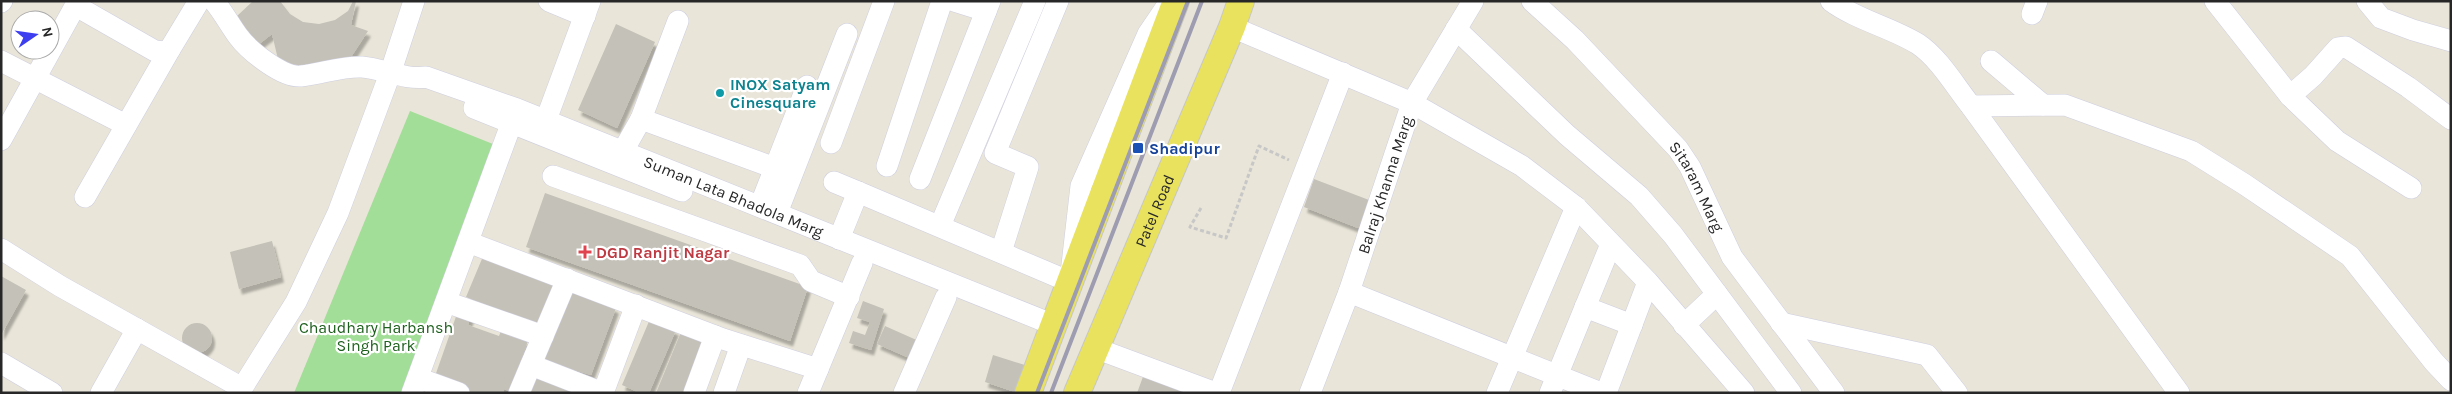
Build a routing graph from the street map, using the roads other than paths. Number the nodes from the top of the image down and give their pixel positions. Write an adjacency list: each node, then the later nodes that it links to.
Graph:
1 (199, 1): 26 (street)
2 (214, 1): 29 (street, Suman Lata Bhadola Marg)
3 (414, 1): 29 (street)
4 (548, 1): 20 (street)
5 (884, 1): 43 (street)
6 (942, 1): 45 (street)
7 (954, 1): 19 (street)
8 (1035, 1): 55 (street)
9 (1058, 1): 60 (street)
10 (1172, 1): 63 (street)
11 (1176, 1): 63 (main road)
12 (1241, 1): 22 (main road, Patel Road)
13 (1473, 1): 23 (street)
14 (1532, 1): 72 (street, Sitaram Marg)
15 (1831, 1): 36 (street)
16 (2215, 1): 33 (street)
17 (2367, 1): 25 (street)
18 (77, 4): 26 (street); 31 (street)
19 (988, 6): 48 (street)
20 (588, 8): 40 (street)
21 (678, 21): 38 (street)
22 (1232, 27): 30 (street, Balraj Khanna Marg); 80 (main road, Patel Road)
23 (1456, 29): 34 (street); 66 (street)
24 (847, 34): 54 (street)
25 (2451, 41)
26 (170, 48): 41 (street)
27 (1, 61): 31 (street)
28 (1992, 61): 35 (street)
29 (391, 71): 37 (street, Suman Lata Bhadola Marg); 88 (street)
30 (1343, 73): 34 (street, Balraj Khanna Marg); 100 (street)
31 (35, 79): 41 (street); 42 (street)
32 (807, 86): 46 (street)
33 (2290, 96): 39 (street); 50 (street)
34 (1412, 103): 53 (street); 65 (street, Balraj Khanna Marg)
35 (2043, 105): 36 (street); 85 (street)
36 (1971, 106): 109 (street)
37 (515, 116): 40 (street, Suman Lata Bhadola Marg); 57 (street); 61 (street, Suman Lata Bhadola Marg)
38 (641, 119): 44 (street); 46 (street)
39 (2451, 119)
40 (546, 120): 44 (street, Suman Lata Bhadola Marg)
41 (126, 125): 52 (street)
42 (1, 140)
43 (831, 143)
44 (623, 151): 54 (street, Suman Lata Bhadola Marg)
45 (887, 166)
46 (775, 168): 54 (street)
47 (553, 176): 67 (street)
48 (920, 179)
49 (834, 182): 51 (street)
50 (2411, 188)
51 (858, 192): 55 (street); 56 (street)
52 (85, 197)
53 (1576, 207): 58 (street); 81 (street)
54 (768, 210): 56 (street, Suman Lata Bhadola Marg)
55 (940, 226): 60 (street)
56 (839, 239): 76 (street, Suman Lata Bhadola Marg)
57 (468, 242): 62 (street); 69 (street)
58 (1611, 244): 64 (street); 71 (street)
59 (1, 249): 75 (street)
60 (1001, 252): 63 (street)
61 (862, 263): 67 (street); 68 (street, Suman Lata Bhadola Marg)
62 (567, 279): 70 (street); 77 (street)
63 (1070, 282): 76 (main road)
64 (1648, 282): 73 (street); 74 (street)
65 (1349, 292): 81 (street); 101 (street, Balraj Khanna Marg)
66 (1717, 294): 74 (street); 106 (street)
67 (849, 296): 84 (street)
68 (946, 297): 76 (street, Suman Lata Bhadola Marg); 97 (street)
69 (446, 302): 77 (street); 87 (street)
70 (636, 305): 78 (street); 93 (street)
71 (1585, 307): 73 (street); 86 (street)
72 (1781, 323): 107 (street, Sitaram Marg); 108 (street)
73 (1632, 325): 104 (street)
74 (1684, 325): 105 (street)
75 (137, 329): 88 (street); 90 (street)
76 (1052, 332): 98 (main road)
77 (543, 336): 83 (street)
78 (715, 336): 79 (street); 94 (street)
79 (741, 345): 84 (street); 95 (street)
80 (1095, 348): 99 (main road, Patel Road); 100 (street)
81 (1512, 357): 86 (street); 102 (street)
82 (1, 363): 89 (street)
83 (531, 365): 92 (street); 93 (street)
84 (818, 369): 96 (street)
85 (2451, 380)
86 (1554, 384): 103 (street)
87 (415, 385): 91 (street)
88 (241, 390)
89 (52, 393)
90 (101, 393)
91 (458, 393)
92 (519, 393)
93 (603, 393)
94 (694, 393)
95 (724, 393)
96 (808, 393)
97 (904, 393)
98 (1028, 393)
99 (1077, 393)
100 (1217, 393)
101 (1310, 393)
102 (1497, 393)
103 (1601, 393)
104 (1606, 393)
105 (1744, 393)
106 (1791, 393)
107 (1834, 393)
108 (1958, 393)
109 (2179, 393)

